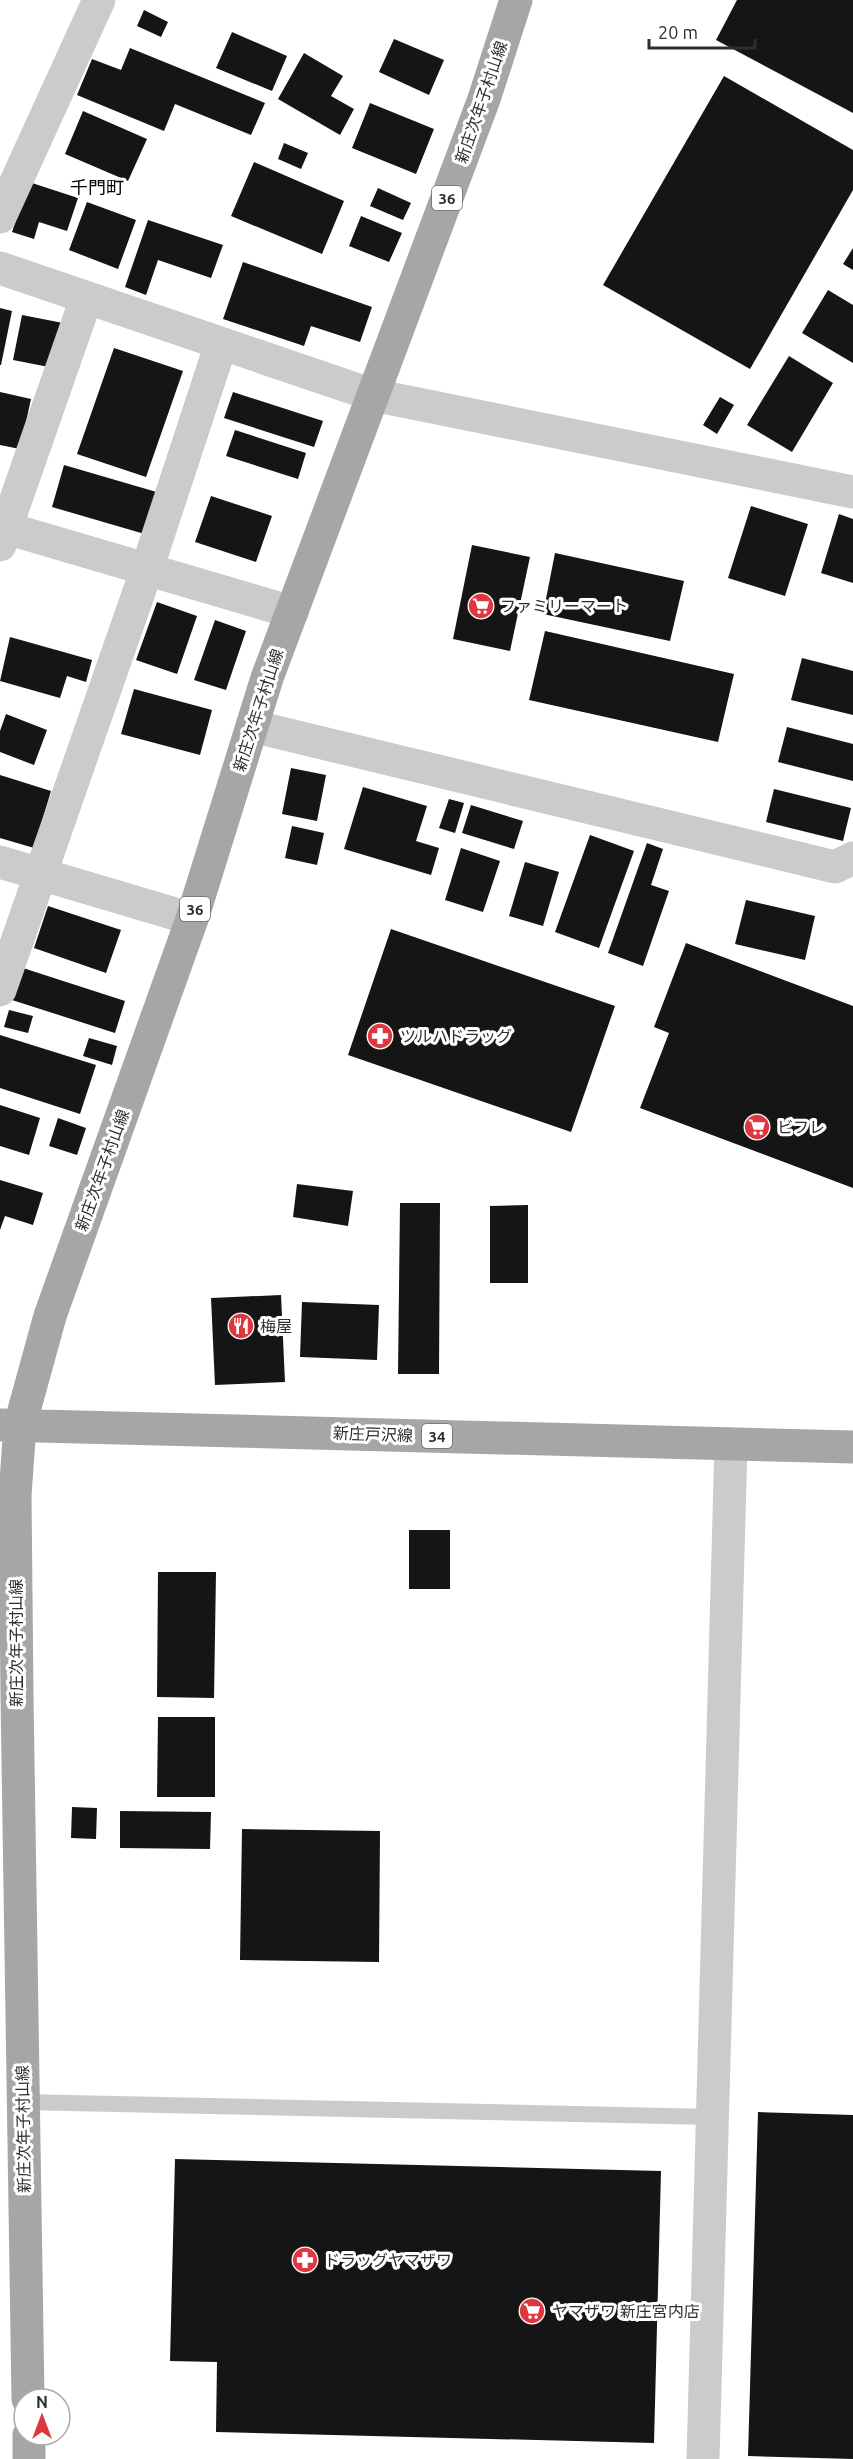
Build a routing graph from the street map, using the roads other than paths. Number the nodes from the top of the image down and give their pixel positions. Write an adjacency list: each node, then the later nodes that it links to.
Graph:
1 (99, 0): 3 (street)
2 (516, 0): 7 (main road, 新庄次年子村山線 / 36)
3 (0, 217)
4 (0, 268): 5 (street)
5 (86, 299): 6 (street); 9 (street)
6 (221, 344): 7 (street); 10 (street)
7 (373, 395): 8 (street); 11 (main road, 新庄次年子村山線 / 36)
8 (853, 492)
9 (3, 537): 10 (street)
10 (147, 569): 11 (street); 15 (street)
11 (292, 612): 12 (main road, 新庄次年子村山線 / 36)
12 (252, 726): 13 (street); 16 (main road, 新庄次年子村山線 / 36)
13 (853, 858)
14 (0, 862): 15 (street)
15 (40, 874): 16 (street); 17 (street)
16 (192, 919): 18 (main road, 新庄次年子村山線 / 36)
17 (0, 990)
18 (10, 1425): 19 (main road, 新庄戸沢線 / 34); 21 (main road, 新庄次年子村山線 / 36)
19 (731, 1444): 20 (main road, 新庄戸沢線 / 34); 22 (street)
20 (853, 1447)
21 (22, 2102): 22 (lane); 23 (main road, 新庄次年子村山線 / 36)
22 (712, 2117): 24 (street)
23 (28, 2387)
24 (703, 2459)

